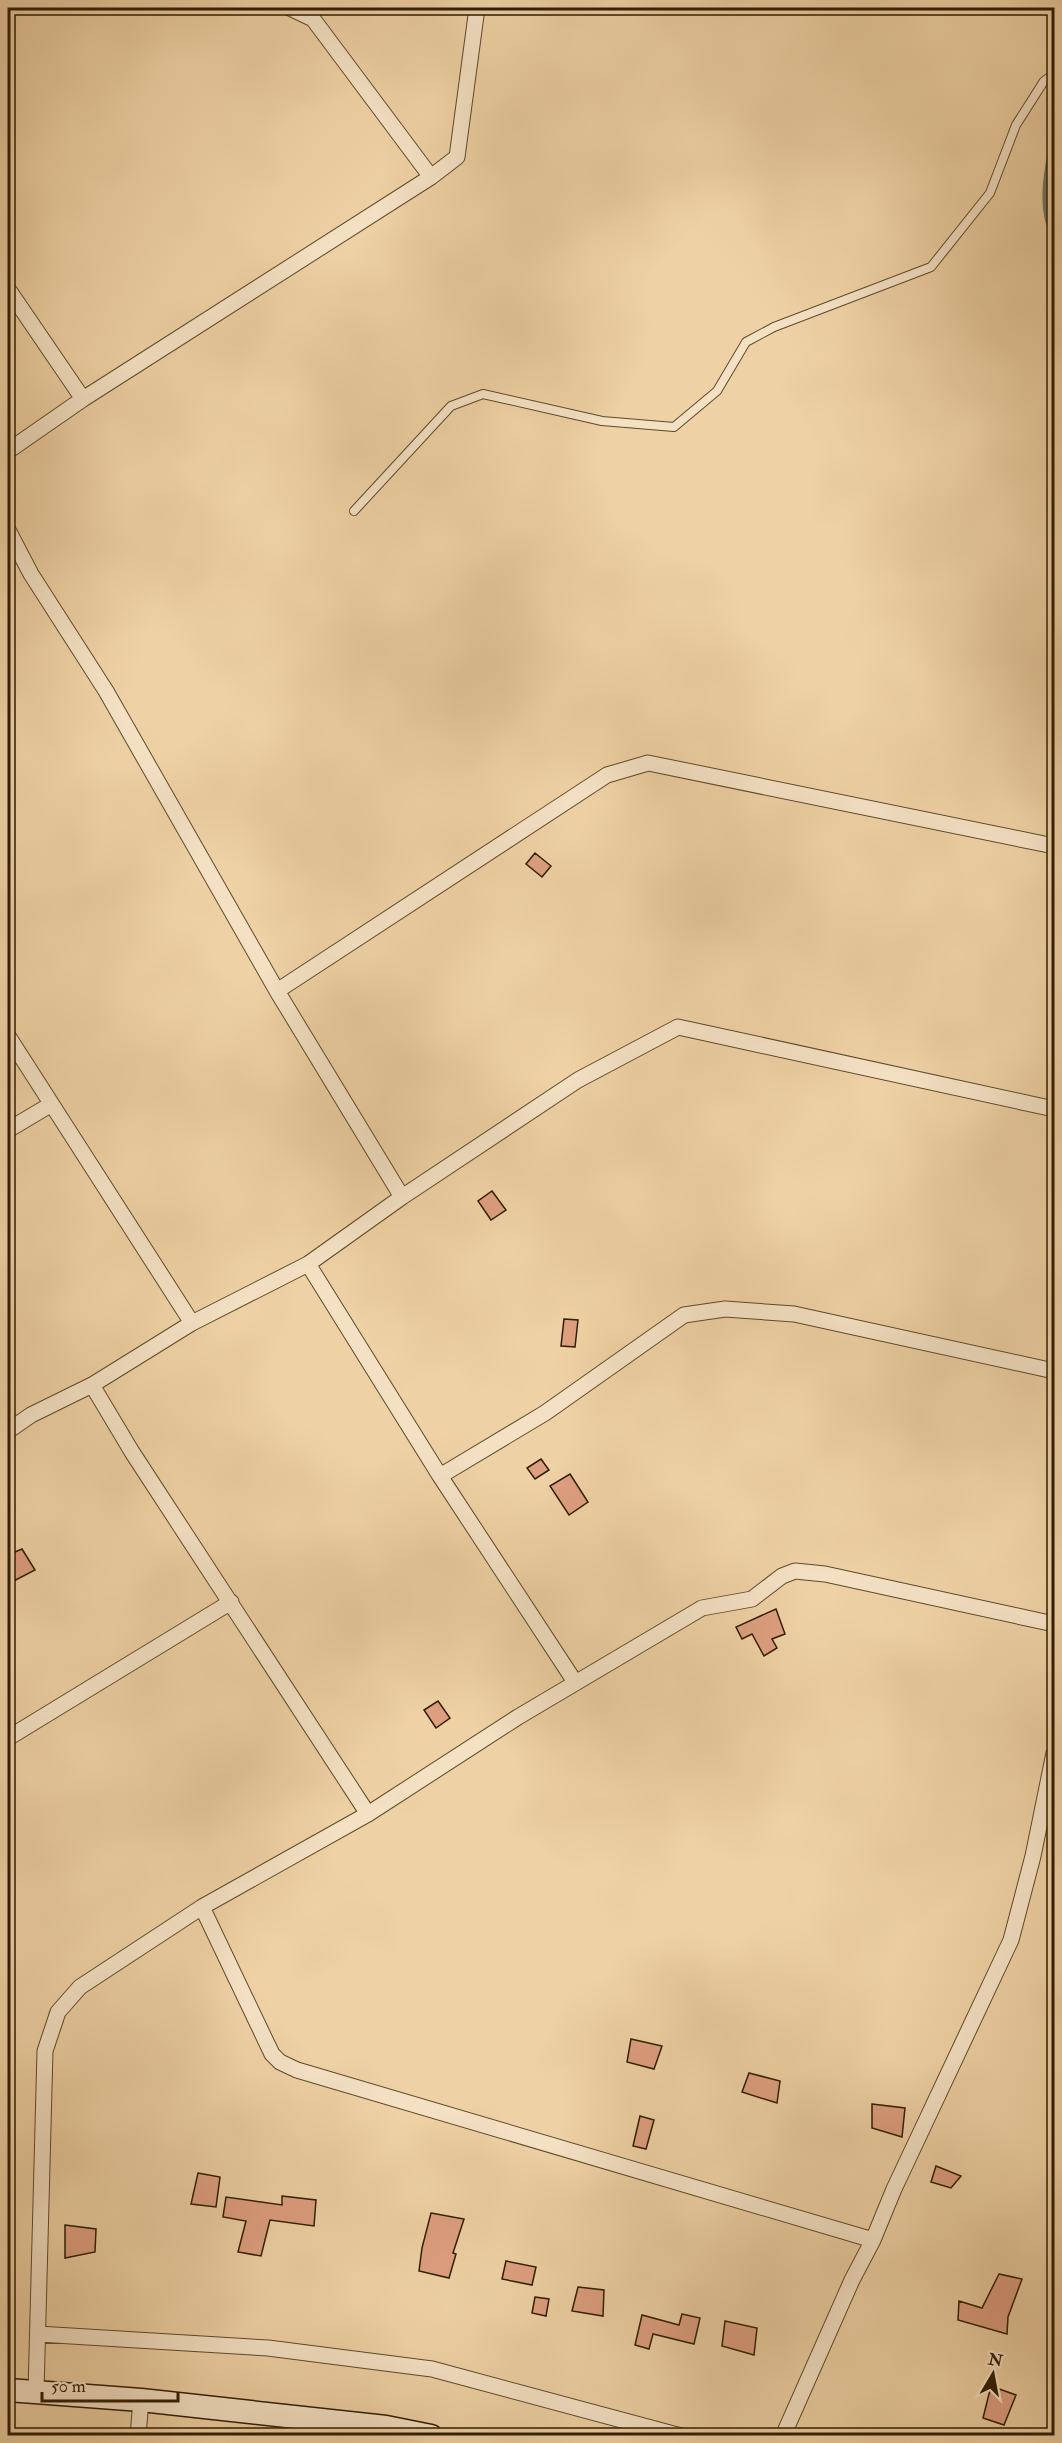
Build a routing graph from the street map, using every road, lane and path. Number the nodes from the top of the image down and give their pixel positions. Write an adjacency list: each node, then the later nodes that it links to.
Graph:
1 (290, 8): 4 (street)
2 (477, 8): 4 (street)
3 (1054, 74): 8 (lane)
4 (431, 177): 6 (street)
5 (8, 290): 6 (street)
6 (83, 399): 7 (street)
7 (8, 451)
8 (354, 511)
9 (8, 530): 11 (street)
10 (1054, 846): 11 (street)
11 (277, 991): 16 (street)
12 (8, 1036): 13 (street)
13 (50, 1105): 15 (street); 18 (street)
14 (1054, 1108): 16 (street)
15 (8, 1130)
16 (402, 1197): 17 (street)
17 (308, 1264): 18 (street); 22 (street)
18 (192, 1323): 20 (street)
19 (1054, 1371): 22 (street)
20 (92, 1385): 21 (street); 23 (street)
21 (8, 1431)
22 (440, 1476): 25 (street)
23 (231, 1602): 26 (street); 28 (street)
24 (1054, 1624): 25 (street)
25 (575, 1682): 28 (street)
26 (8, 1738)
27 (1054, 1754): 30 (street)
28 (368, 1814): 29 (street)
29 (202, 1907): 30 (street); 31 (street)
30 (873, 2240): 39 (street)
31 (38, 2334): 33 (street); 38 (street)
32 (8, 2390): 33 (street)
33 (36, 2392): 34 (street)
34 (141, 2400): 35 (street); 36 (street)
35 (385, 2431): 37 (street)
36 (138, 2436)
37 (431, 2436)
38 (681, 2436)
39 (783, 2436)

